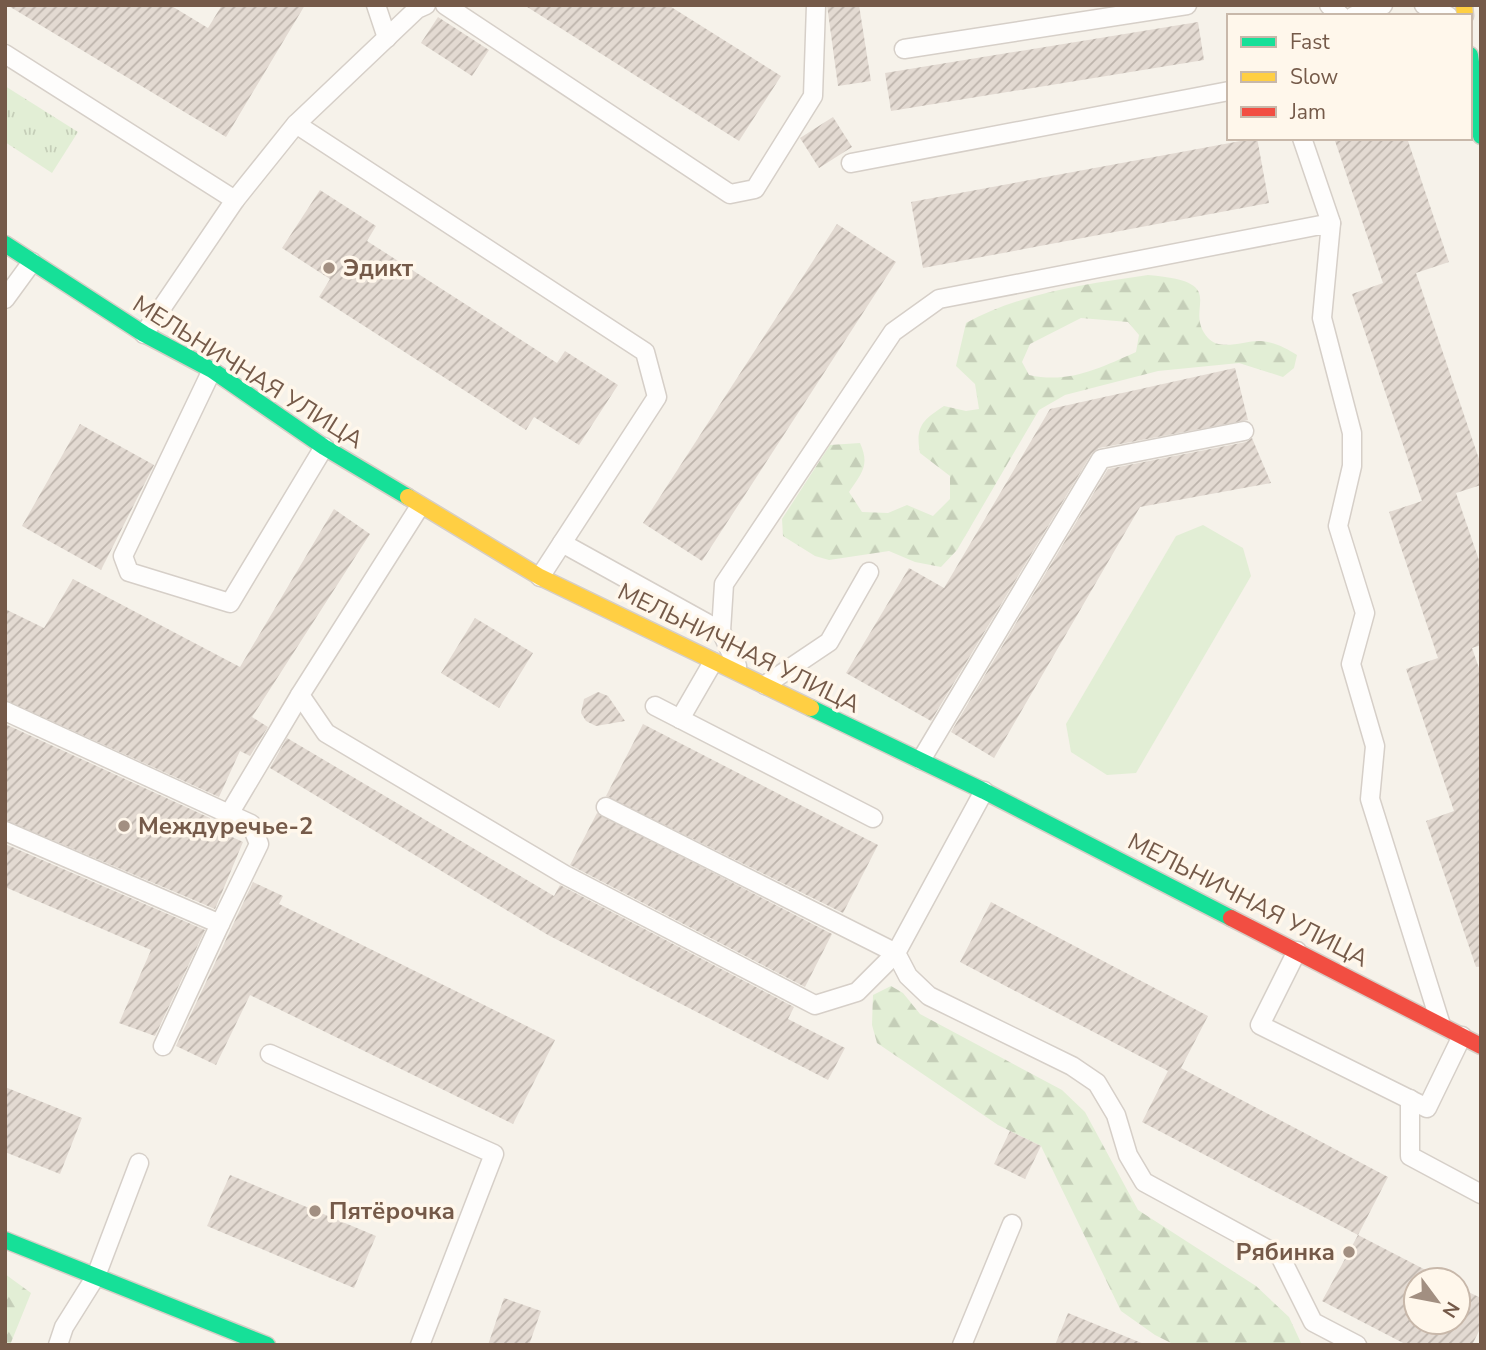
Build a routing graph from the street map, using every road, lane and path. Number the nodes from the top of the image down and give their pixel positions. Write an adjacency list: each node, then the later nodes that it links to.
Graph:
1 (376, 5): 10 (lane)
2 (426, 5): 10 (lane)
3 (445, 5): 4 (lane)
4 (816, 5)
5 (1187, 5): 11 (lane)
6 (1383, 5): 8 (lane)
7 (1424, 5): 9 (lane)
8 (1359, 14)
9 (1444, 14)
10 (387, 38): 15 (lane)
11 (904, 49)
12 (5, 54): 19 (lane)
13 (1472, 70): 16 (main road)
14 (1227, 91): 18 (lane)
15 (296, 124): 19 (lane); 29 (lane)
16 (1481, 136)
17 (1303, 140): 20 (lane)
18 (851, 163)
19 (234, 200): 24 (lane)
20 (1331, 223): 32 (lane); 49 (lane)
21 (5, 244): 22 (main road, МЕЛЬНИЧНАЯ УЛИЦА)
22 (32, 262): 23 (lane); 24 (main road, МЕЛЬНИЧНАЯ УЛИЦА)
23 (5, 299)
24 (144, 334): 25 (main road, МЕЛЬНИЧНАЯ УЛИЦА)
25 (212, 370): 27 (main road, МЕЛЬНИЧНАЯ УЛИЦА); 27 (lane)
26 (1244, 431): 40 (lane)
27 (324, 447): 28 (main road, МЕЛЬНИЧНАЯ УЛИЦА)
28 (420, 506): 31 (main road, МЕЛЬНИЧНАЯ УЛИЦА); 36 (lane)
29 (562, 543): 31 (lane); 32 (lane)
30 (869, 572): 35 (lane)
31 (540, 578): 33 (main road, МЕЛЬНИЧНАЯ УЛИЦА)
32 (722, 631): 34 (lane)
33 (713, 662): 34 (main road, МЕЛЬНИЧНАЯ УЛИЦА); 39 (lane)
34 (740, 673): 35 (main road, МЕЛЬНИЧНАЯ УЛИЦА)
35 (764, 685): 40 (main road, МЕЛЬНИЧНАЯ УЛИЦА)
36 (300, 695): 43 (lane); 48 (lane)
37 (655, 706): 39 (lane)
38 (5, 711): 43 (lane)
39 (680, 719): 44 (lane)
40 (921, 760): 41 (main road, МЕЛЬНИЧНАЯ УЛИЦА)
41 (984, 791): 47 (main road, МЕЛЬНИЧНАЯ УЛИЦА); 48 (lane)
42 (606, 807): 48 (lane)
43 (229, 814): 46 (lane)
44 (873, 818)
45 (5, 831): 46 (lane)
46 (220, 924): 51 (lane)
47 (1297, 951): 49 (main road, МЕЛЬНИЧНАЯ УЛИЦА); 54 (lane)
48 (896, 953): 64 (lane)
49 (1440, 1025): 50 (main road, МЕЛЬНИЧНАЯ УЛИЦА)
50 (1462, 1036): 52 (main road, МЕЛЬНИЧНАЯ УЛИЦА); 54 (lane)
51 (163, 1046)
52 (1481, 1046)
53 (270, 1054): 62 (lane)
54 (1410, 1099): 56 (lane)
55 (139, 1163): 59 (lane)
56 (1481, 1194)
57 (1012, 1224): 63 (lane)
58 (5, 1240): 59 (main road)
59 (96, 1276): 60 (lane); 61 (main road)
60 (58, 1345)
61 (267, 1345)
62 (420, 1345)
63 (962, 1345)
64 (1357, 1345)

